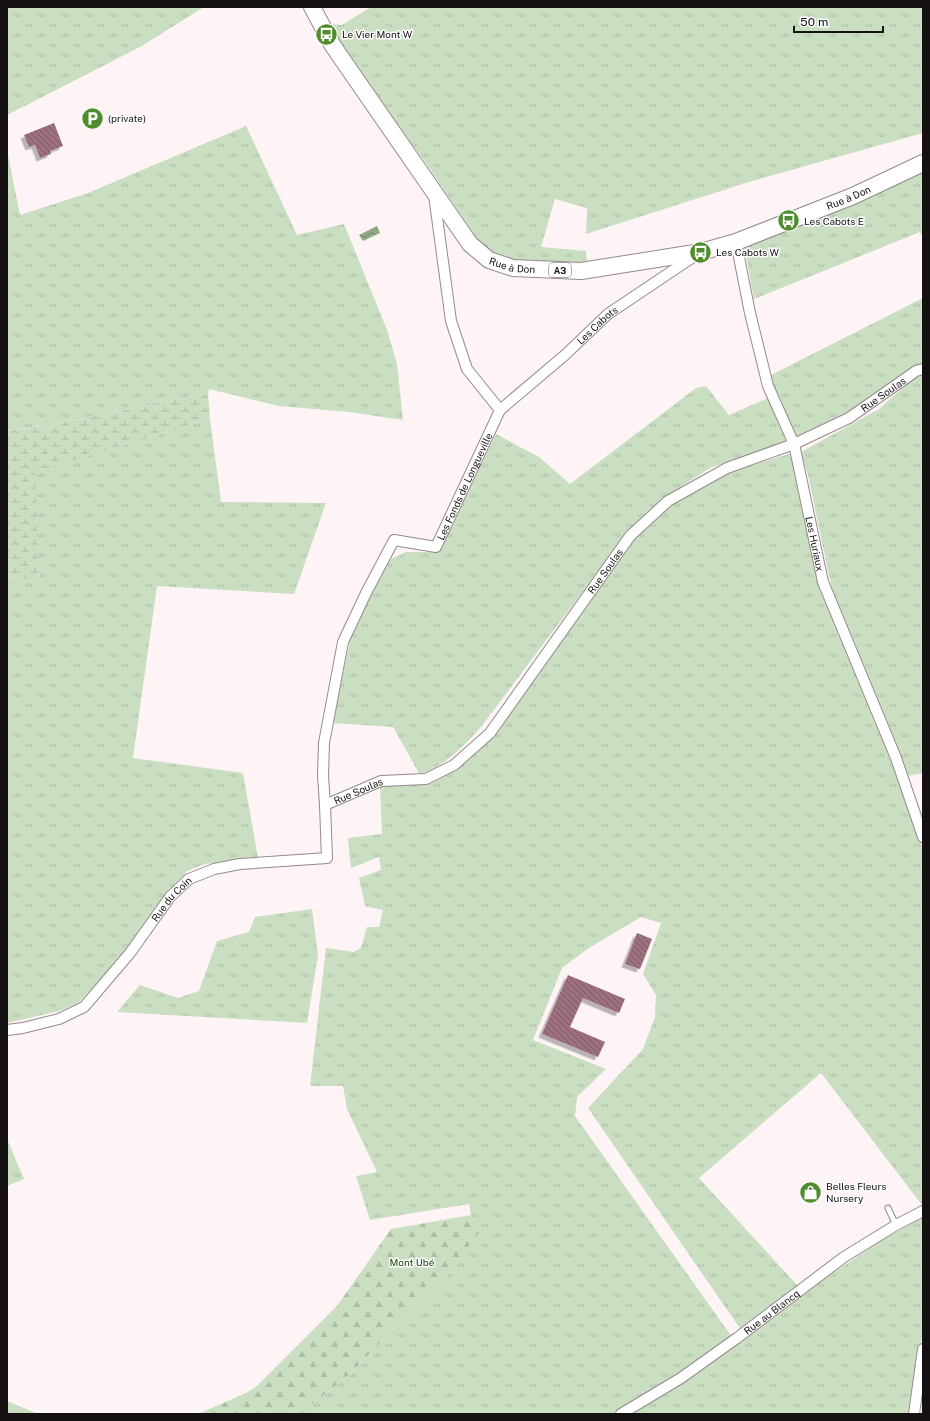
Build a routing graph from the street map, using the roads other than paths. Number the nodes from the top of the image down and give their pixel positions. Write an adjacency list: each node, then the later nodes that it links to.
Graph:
1 (312, 7): 3 (main road, Rue à Don / A3)
2 (923, 163): 4 (main road, Rue à Don / A3)
3 (434, 193): 5 (main road, Rue à Don / A3); 7 (street)
4 (736, 242): 5 (main road, Rue à Don / A3); 8 (street, Les Huriaux)
5 (702, 252): 7 (street, Les Cabots)
6 (923, 368): 8 (street, Rue Soulas)
7 (500, 410): 9 (street, Les Fonds de Longueville)
8 (794, 444): 9 (street, Rue Soulas); 10 (street, Les Huriaux)
9 (325, 805): 11 (street, Rue du Coin)
10 (923, 837)
11 (7, 1030)
12 (888, 1208): 14 (lane)
13 (923, 1211): 14 (street, Rue au Blancq)
14 (896, 1225): 16 (street, Rue au Blancq)
15 (923, 1348): 17 (street)
16 (621, 1414)
17 (914, 1414)

